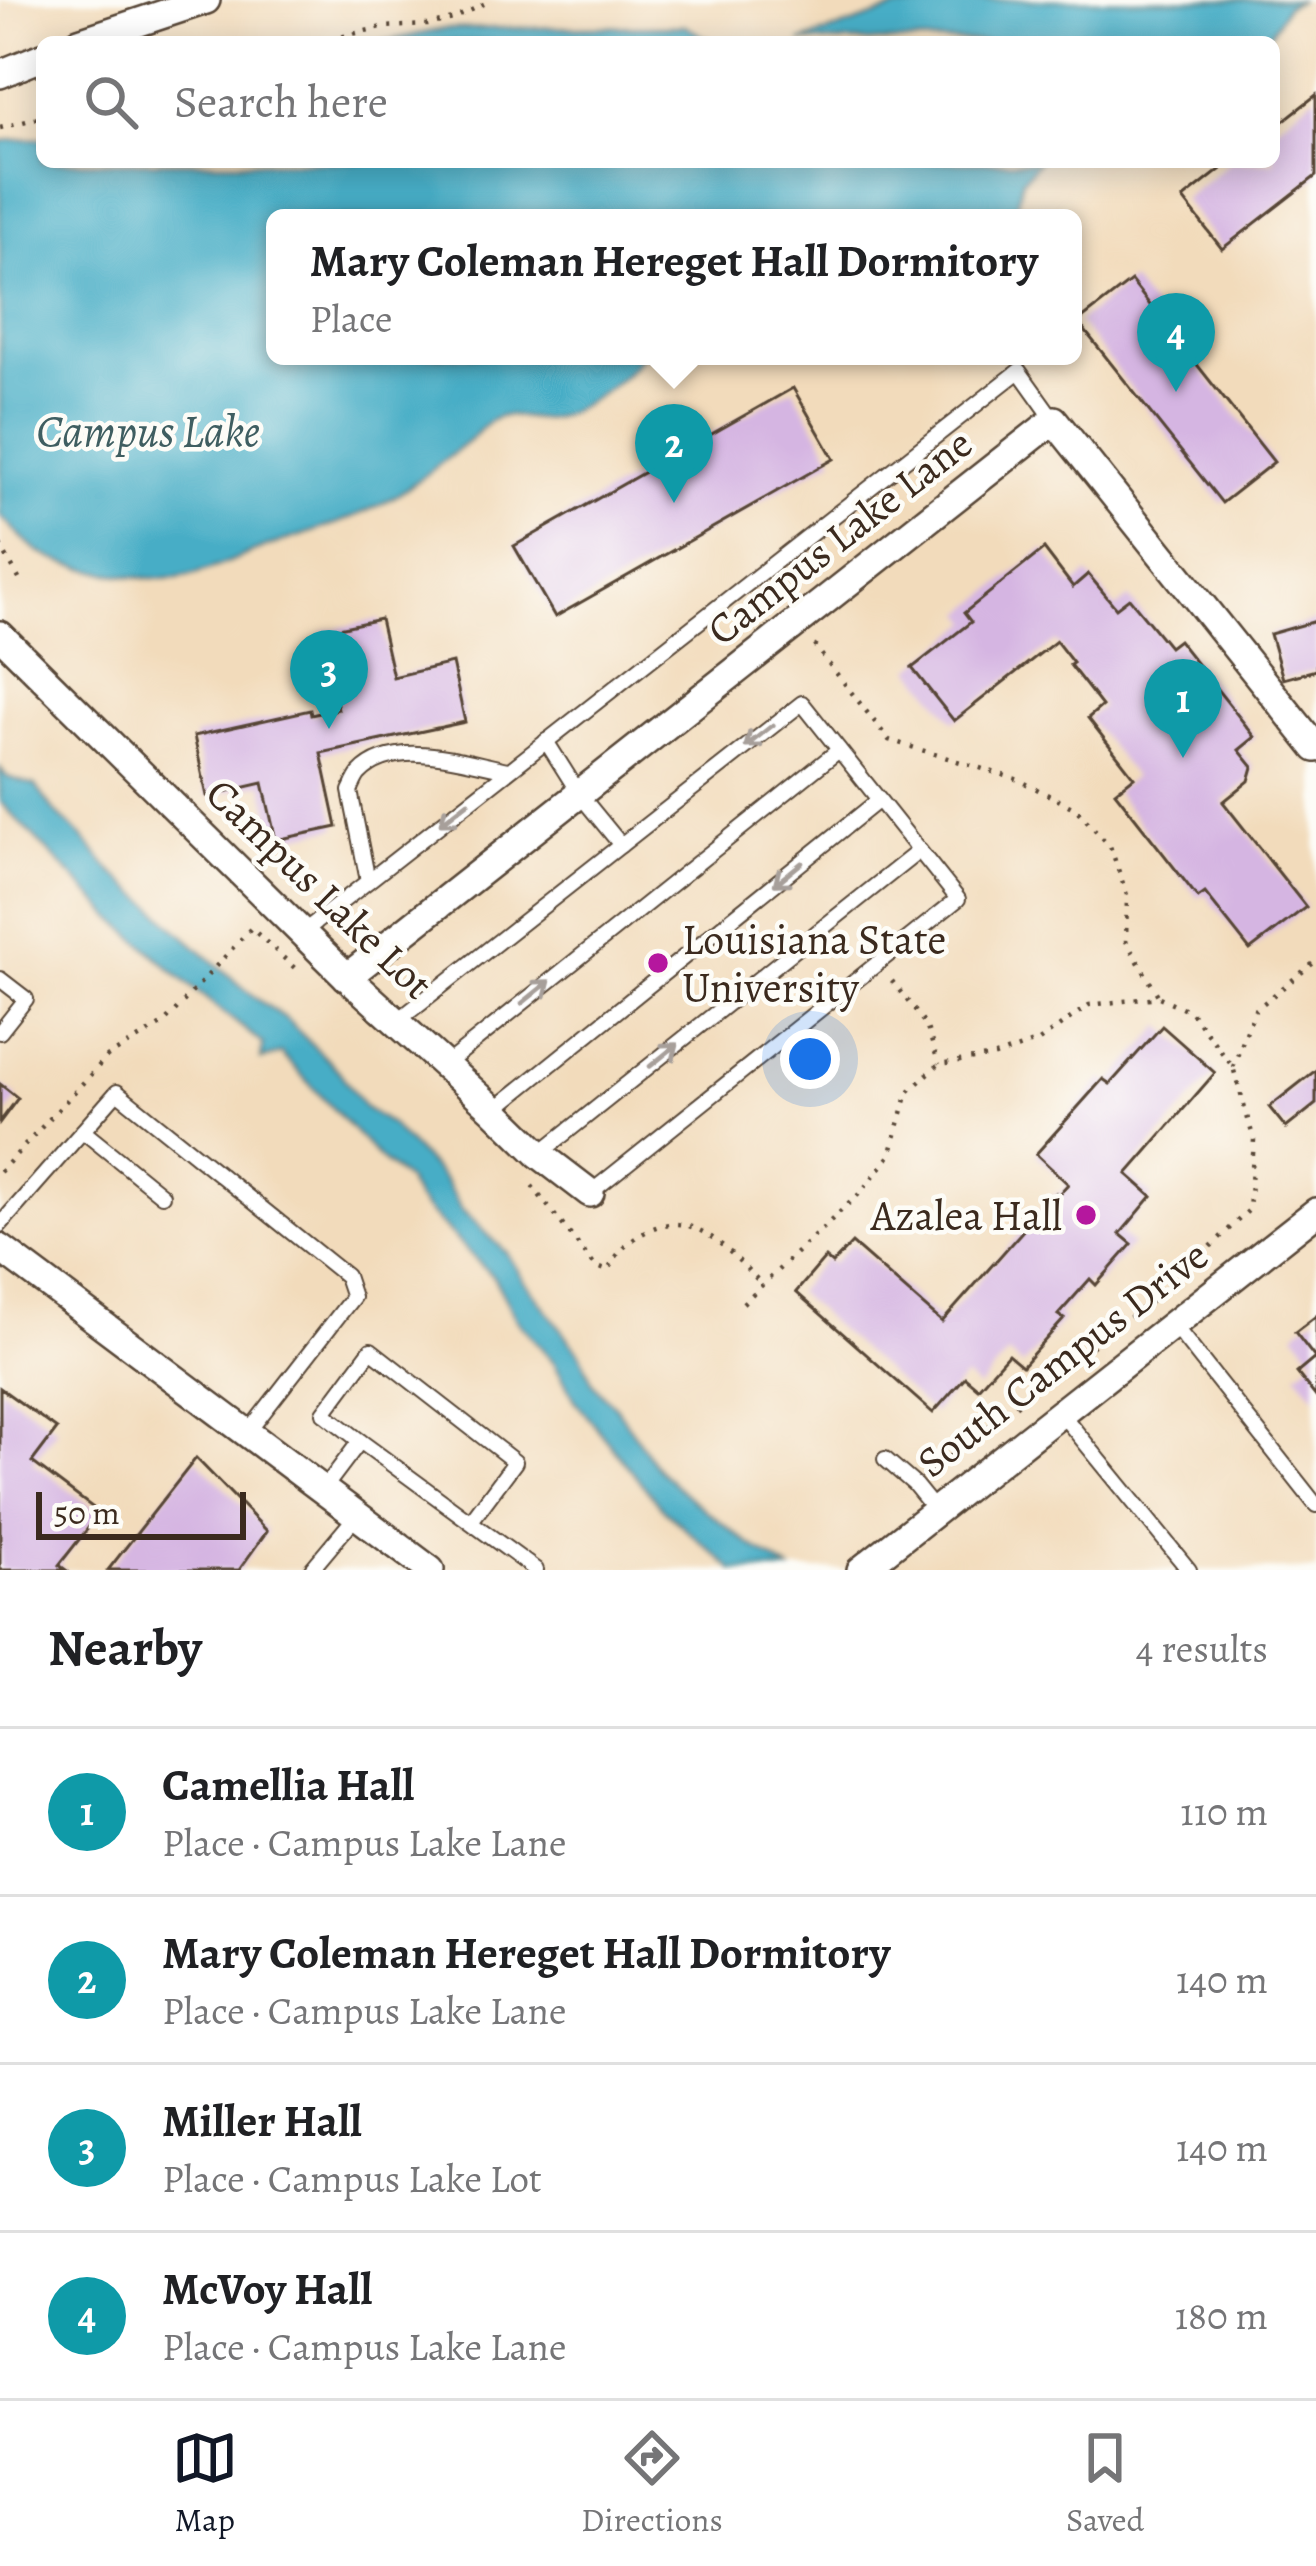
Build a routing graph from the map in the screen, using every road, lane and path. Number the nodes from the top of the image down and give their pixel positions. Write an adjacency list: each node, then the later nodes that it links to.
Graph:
1 (206, 0): 3 (street)
2 (492, 0): 4 (path)
3 (97, 36)
4 (344, 36)
5 (36, 59): 6 (street)
6 (0, 74)
7 (36, 119): 8 (path)
8 (0, 128)
9 (1054, 420): 12 (street, Campus Lake Lane); 14 (lane); 15 (street)
10 (0, 545): 11 (path)
11 (23, 586)
12 (797, 623): 18 (street, Campus Lake Lane); 29 (path)
13 (0, 635): 24 (street, Campus Lake Lot)
14 (546, 742): 17 (lane); 18 (lane)
15 (1316, 748)
16 (839, 750): 19 (lane); 20 (lane, one-way to 20); 33 (lane, one-way to 16)
17 (508, 770): 22 (lane, one-way to 22); 22 (lane)
18 (580, 795): 20 (lane); 27 (street, Campus Lake Lane)
19 (879, 800): 21 (lane); 35 (lane, one-way to 35)
20 (621, 844): 30 (lane)
21 (919, 851): 26 (lane); 37 (lane, one-way to 21)
22 (368, 880): 24 (lane)
23 (251, 928): 38 (path)
24 (302, 932): 27 (street, Campus Lake Lot)
25 (1316, 962): 34 (path)
26 (878, 963): 32 (path); 39 (lane)
27 (347, 977): 30 (street, Campus Lake Lot)
28 (0, 979): 31 (lane)
29 (1159, 997): 32 (path); 34 (path)
30 (396, 1022): 33 (street, Campus Lake Lot)
31 (0, 1032)
32 (939, 1064): 45 (path)
33 (445, 1065): 35 (street, Campus Lake Lot)
34 (1232, 1066): 52 (path)
35 (494, 1110): 37 (street, Campus Lake Lot)
36 (82, 1132): 40 (lane); 42 (lane); 49 (lane)
37 (539, 1154): 39 (street, Campus Lake Lot)
38 (0, 1172)
39 (590, 1192)
40 (162, 1195)
41 (1316, 1212): 47 (street, South Campus Drive)
42 (0, 1225)
43 (566, 1229): 45 (path)
44 (0, 1248): 49 (street)
45 (763, 1285): 46 (path)
46 (743, 1304)
47 (1173, 1324): 48 (street, South Campus Drive); 54 (lane)
48 (1060, 1412): 55 (street, South Campus Drive); 62 (lane)
49 (248, 1432): 53 (street)
50 (360, 1441): 53 (lane); 57 (lane); 57 (lane)
51 (885, 1459): 52 (lane)
52 (914, 1484): 55 (lane)
53 (323, 1490): 56 (street)
54 (1316, 1504)
55 (936, 1510): 61 (street, South Campus Drive)
56 (357, 1515): 58 (lane); 59 (street)
57 (471, 1521): 60 (lane)
58 (311, 1570)
59 (430, 1570)
60 (536, 1570)
61 (861, 1570)
62 (1189, 1570)

